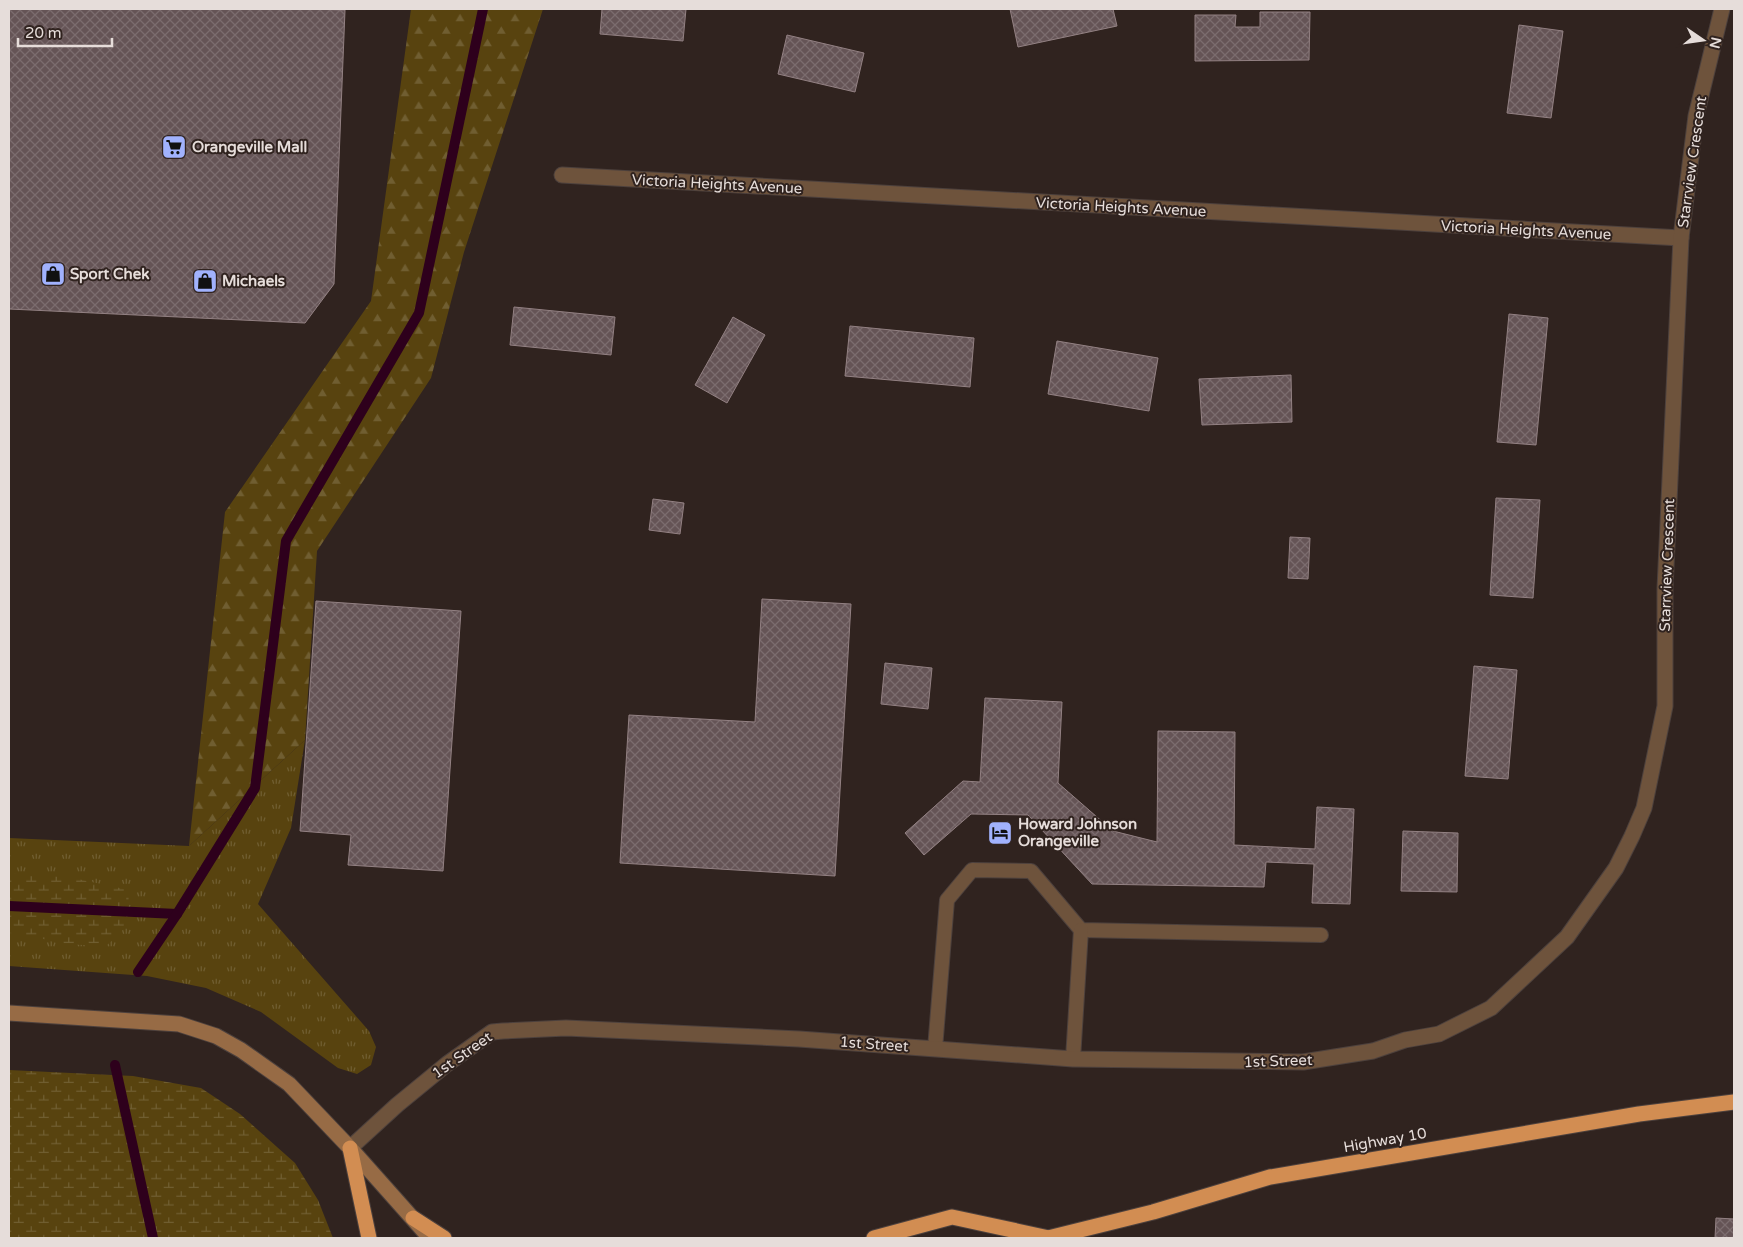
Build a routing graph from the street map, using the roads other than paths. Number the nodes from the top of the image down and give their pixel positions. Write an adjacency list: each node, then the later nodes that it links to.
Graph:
1 (1722, 9): 3 (street, Starrview Crescent)
2 (562, 175): 3 (street, Victoria Heights Avenue)
3 (1681, 238): 7 (street, Starrview Crescent)
4 (1081, 930): 5 (lane); 8 (lane); 9 (lane)
5 (1321, 935)
6 (9, 1013): 11 (main road)
7 (1436, 1035): 9 (street, 1st Street)
8 (935, 1049): 9 (street, 1st Street); 11 (street, 1st Street)
9 (1073, 1059)
10 (1734, 1102): 17 (highway, Highway 10)
11 (350, 1148): 12 (main road); 13 (highway)
12 (413, 1218): 14 (main road); 15 (highway)
13 (368, 1238)
14 (430, 1238)
15 (444, 1238)
16 (874, 1238): 17 (highway)
17 (1048, 1238)

